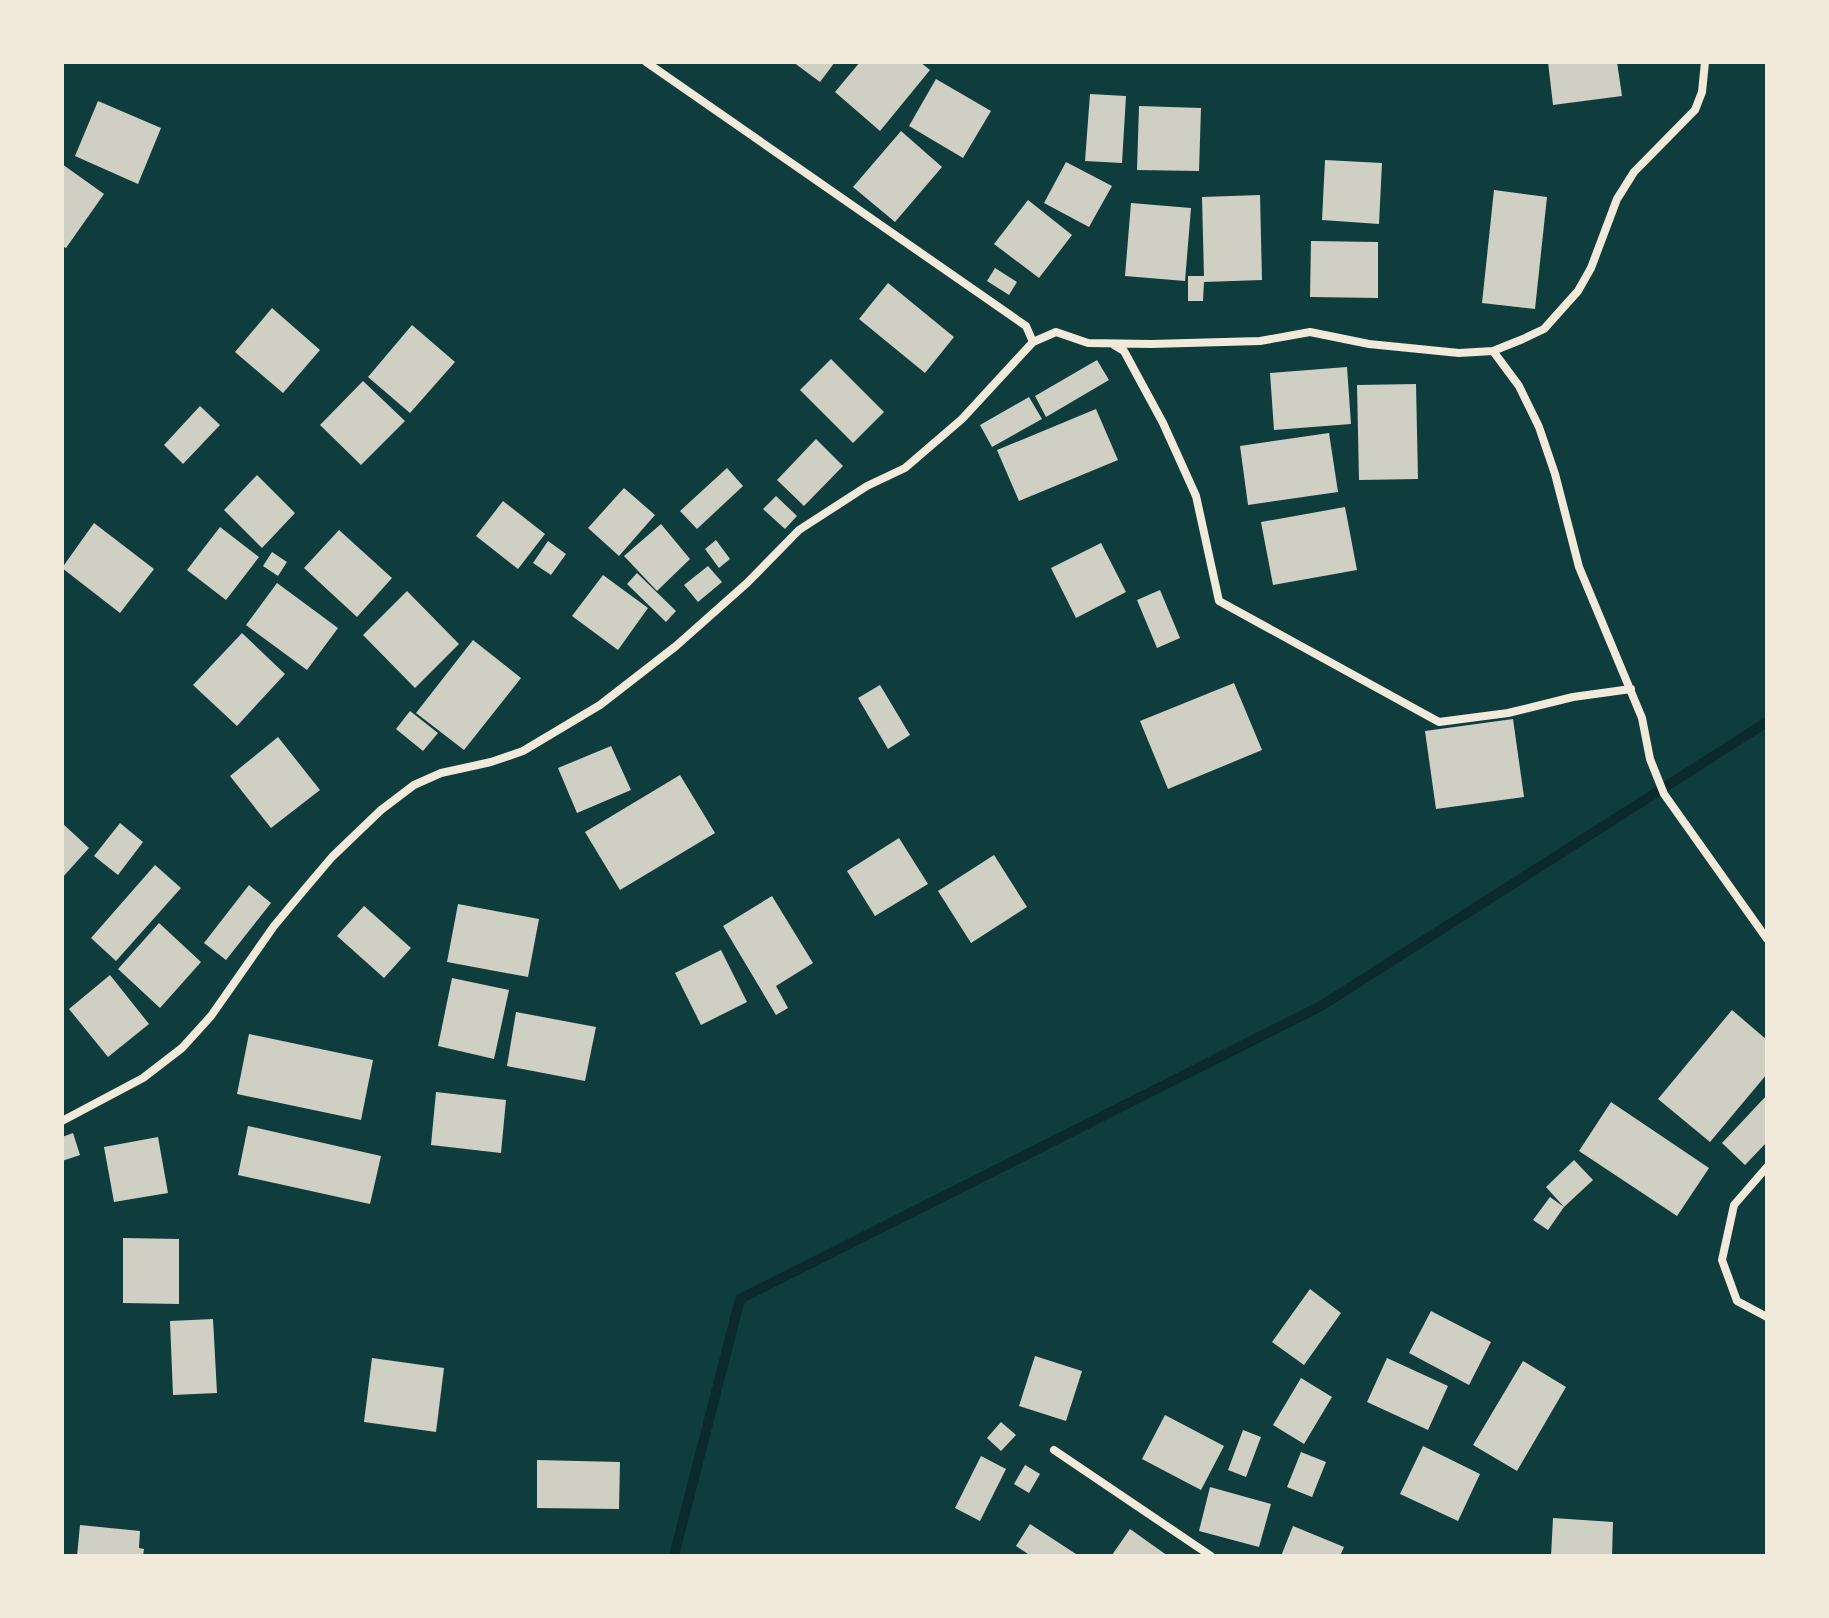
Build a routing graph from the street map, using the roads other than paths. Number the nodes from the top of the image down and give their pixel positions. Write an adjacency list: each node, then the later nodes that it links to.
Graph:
1 (646, 62): 3 (street)
2 (1705, 62): 5 (street)
3 (1033, 342): 4 (street); 8 (street)
4 (1112, 343): 5 (street); 6 (street)
5 (1493, 351): 6 (street)
6 (1631, 689): 7 (street)
7 (1767, 939)
8 (62, 1121)
9 (1767, 1167): 10 (street)
10 (1767, 1317)
11 (1054, 1450): 12 (street)
12 (1211, 1556)

